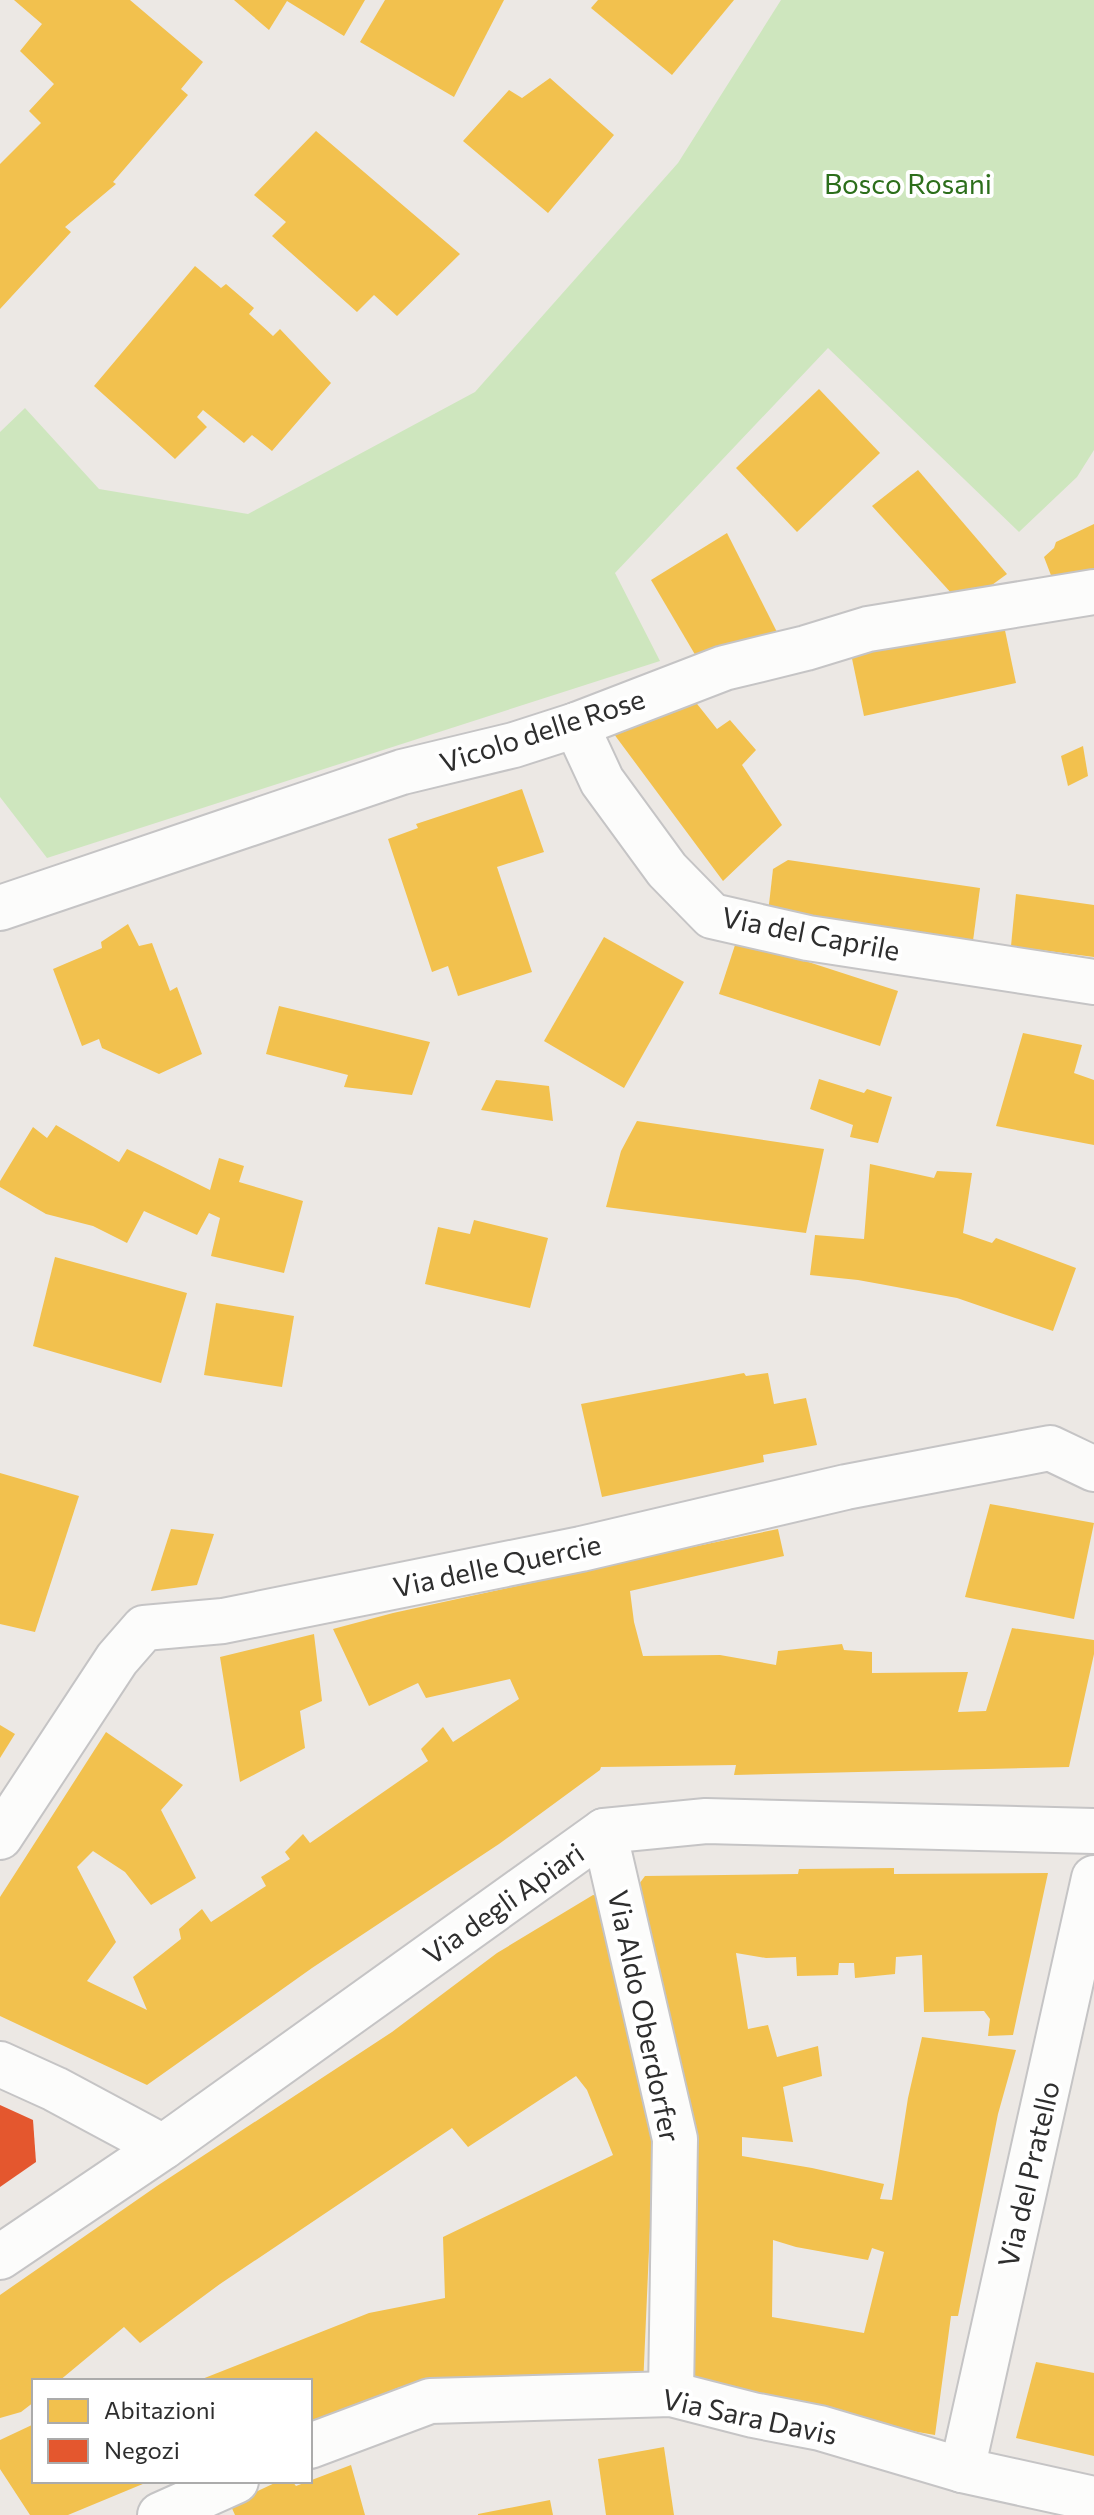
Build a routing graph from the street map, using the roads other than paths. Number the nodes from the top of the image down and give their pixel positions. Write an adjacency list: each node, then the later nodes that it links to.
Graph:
1 (1094, 592): 2 (street, Vicolo delle Rose)
2 (576, 725): 3 (street, Vicolo delle Rose); 4 (street, Via del Caprile)
3 (0, 908)
4 (1094, 982)
5 (1094, 1469): 8 (street, Via delle Quercie)
6 (604, 1831): 7 (street, Via degli Apiari); 11 (street, Via degli Apiari); 13 (street, Via Aldo Oberdorfer)
7 (1094, 1831)
8 (0, 1837)
9 (1094, 1878): 15 (street, Via del Pratello)
10 (0, 2064): 11 (street)
11 (163, 2147): 12 (street, Via degli Apiari)
12 (0, 2257)
13 (671, 2394): 14 (street, Via Sara Davis); 15 (street, Via Sara Davis)
14 (312, 2445)
15 (962, 2470): 17 (street, Via Sara Davis)
16 (232, 2483): 18 (street)
17 (1094, 2499)
18 (160, 2515)

